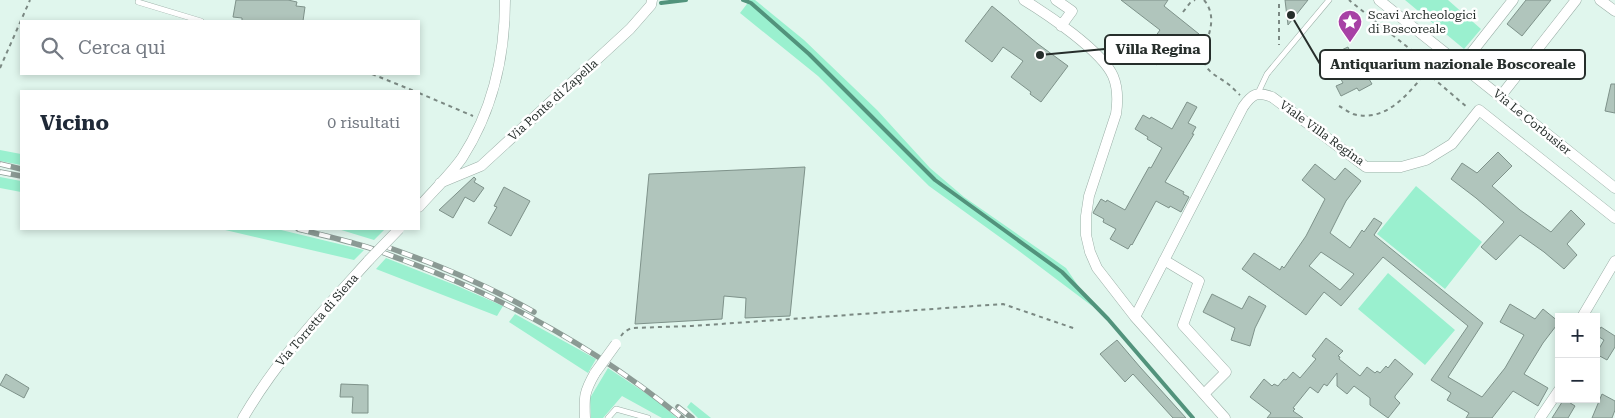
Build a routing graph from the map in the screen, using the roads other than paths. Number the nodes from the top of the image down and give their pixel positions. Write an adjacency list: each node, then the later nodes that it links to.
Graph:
1 (505, 0): 17 (street)
2 (1024, 0): 13 (street)
3 (1056, 0): 13 (street)
4 (1329, 0): 15 (lane)
5 (1379, 0): 14 (street, Via Le Corbusier)
6 (1513, 0): 14 (street)
7 (1576, 0): 16 (street)
8 (1600, 0): 11 (street)
9 (138, 2): 12 (lane)
10 (648, 2): 17 (street, Via Ponte di Zapella)
11 (1615, 11)
12 (199, 20)
13 (1061, 26): 25 (street)
14 (1461, 66): 16 (street, Via Le Corbusier)
15 (1257, 94): 20 (street, Viale Villa Regina); 22 (street)
16 (1500, 97): 18 (street, Via Le Corbusier)
17 (440, 183): 19 (street)
18 (1615, 188)
19 (420, 206)
20 (1615, 218)
21 (398, 230): 29 (street, Via Torretta di Siena, bridge)
22 (1164, 260): 25 (street); 27 (street)
23 (1615, 261): 24 (street)
24 (1584, 313)
25 (1135, 317): 27 (street)
26 (616, 344): 30 (street, bridge)
27 (1204, 394): 33 (street)
28 (1555, 396): 34 (street)
29 (243, 418)
30 (585, 418)
31 (608, 418): 32 (lane)
32 (648, 418)
33 (1225, 418)
34 (1540, 418)

